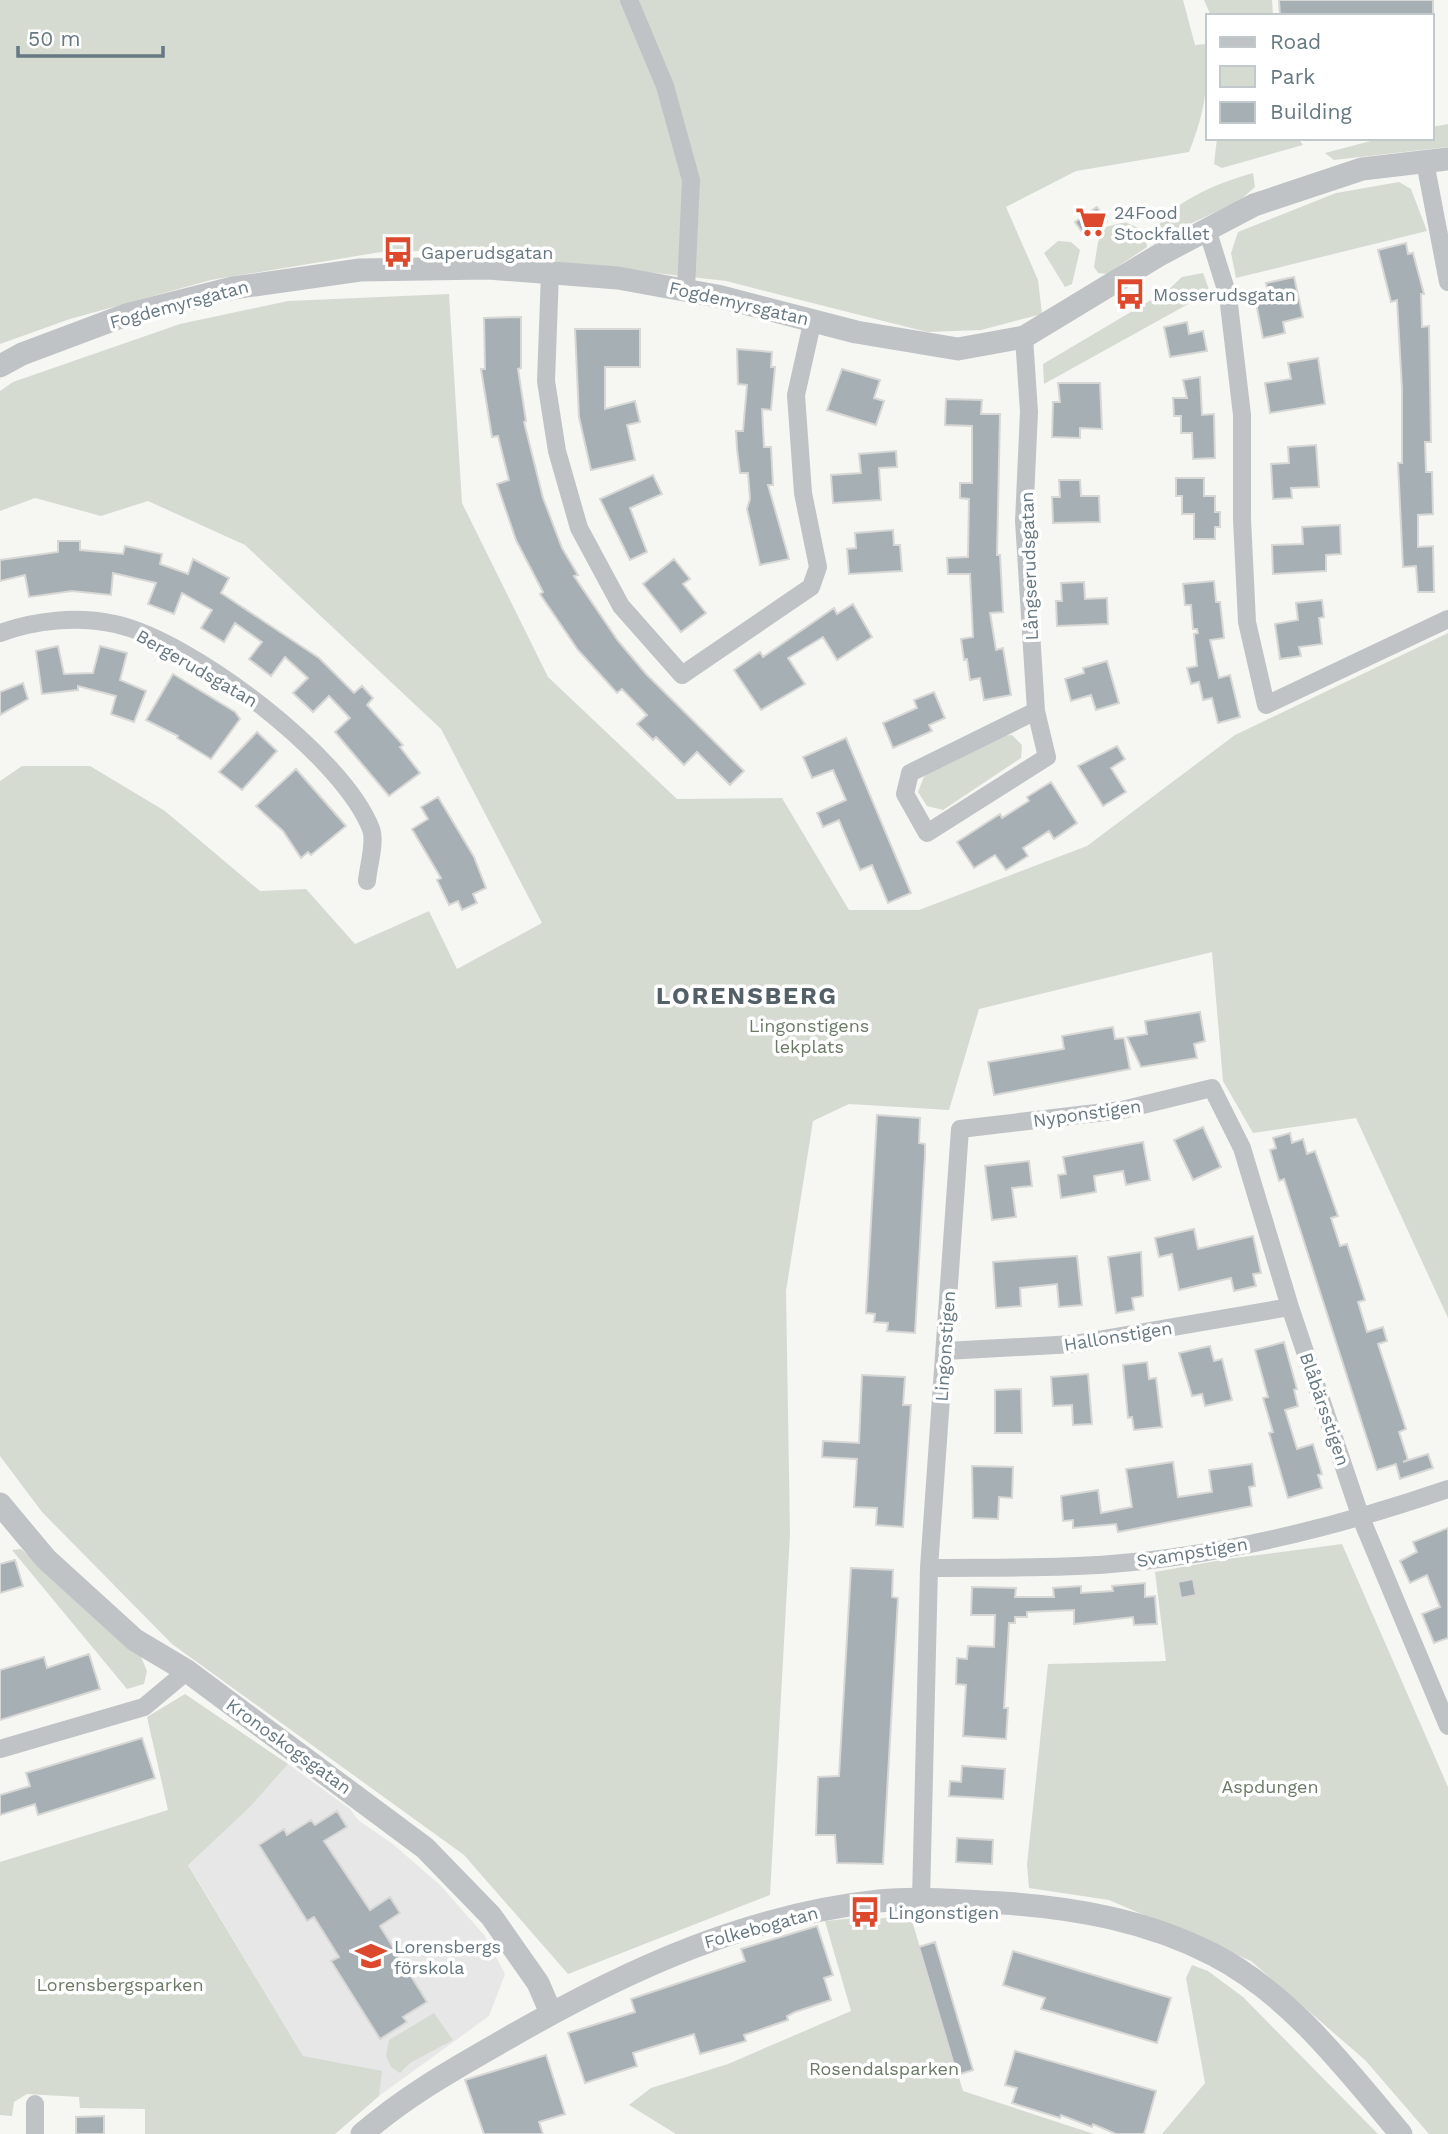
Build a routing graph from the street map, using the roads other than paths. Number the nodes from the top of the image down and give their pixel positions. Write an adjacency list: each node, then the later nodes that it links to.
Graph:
1 (629, 0): 7 (street)
2 (1448, 159): 3 (street, Fogdemyrsgatan)
3 (1425, 162): 4 (street, Fogdemyrsgatan); 6 (street)
4 (1207, 229): 9 (street, Fogdemyrsgatan); 11 (street)
5 (550, 273): 7 (street, Fogdemyrsgatan); 8 (street); 10 (street, Fogdemyrsgatan)
6 (1448, 282)
7 (686, 289): 8 (street, Fogdemyrsgatan)
8 (813, 319): 9 (street, Fogdemyrsgatan)
9 (1024, 337): 13 (street, Långserudsgatan)
10 (0, 366)
11 (1448, 619)
12 (0, 633): 14 (street, Bergerudsgatan)
13 (1036, 711): 13 (street, Långserudsgatan)
14 (366, 881)
15 (1212, 1088): 16 (street, Nyponstigen); 17 (street, Blåbärsstigen)
16 (960, 1129): 18 (street, Lingonstigen)
17 (1290, 1307): 18 (street, Hallonstigen); 21 (street, Blåbärsstigen)
18 (945, 1351): 22 (street, Lingonstigen)
19 (1448, 1489): 21 (street, Svampstigen)
20 (4, 1518): 23 (street, Kronoskogsgatan)
21 (1362, 1518): 22 (street, Svampstigen); 24 (street, Blåbärsstigen)
22 (929, 1568): 26 (street, Lingonstigen)
23 (187, 1671): 25 (street); 27 (street, Kronoskogsgatan)
24 (1448, 1726)
25 (0, 1749)
26 (921, 1899): 27 (street, Folkebogatan); 31 (street, Folkebogatan)
27 (551, 2013): 30 (street, Folkebogatan)
28 (35, 2104): 29 (street)
29 (35, 2134)
30 (362, 2134)
31 (1401, 2134)

